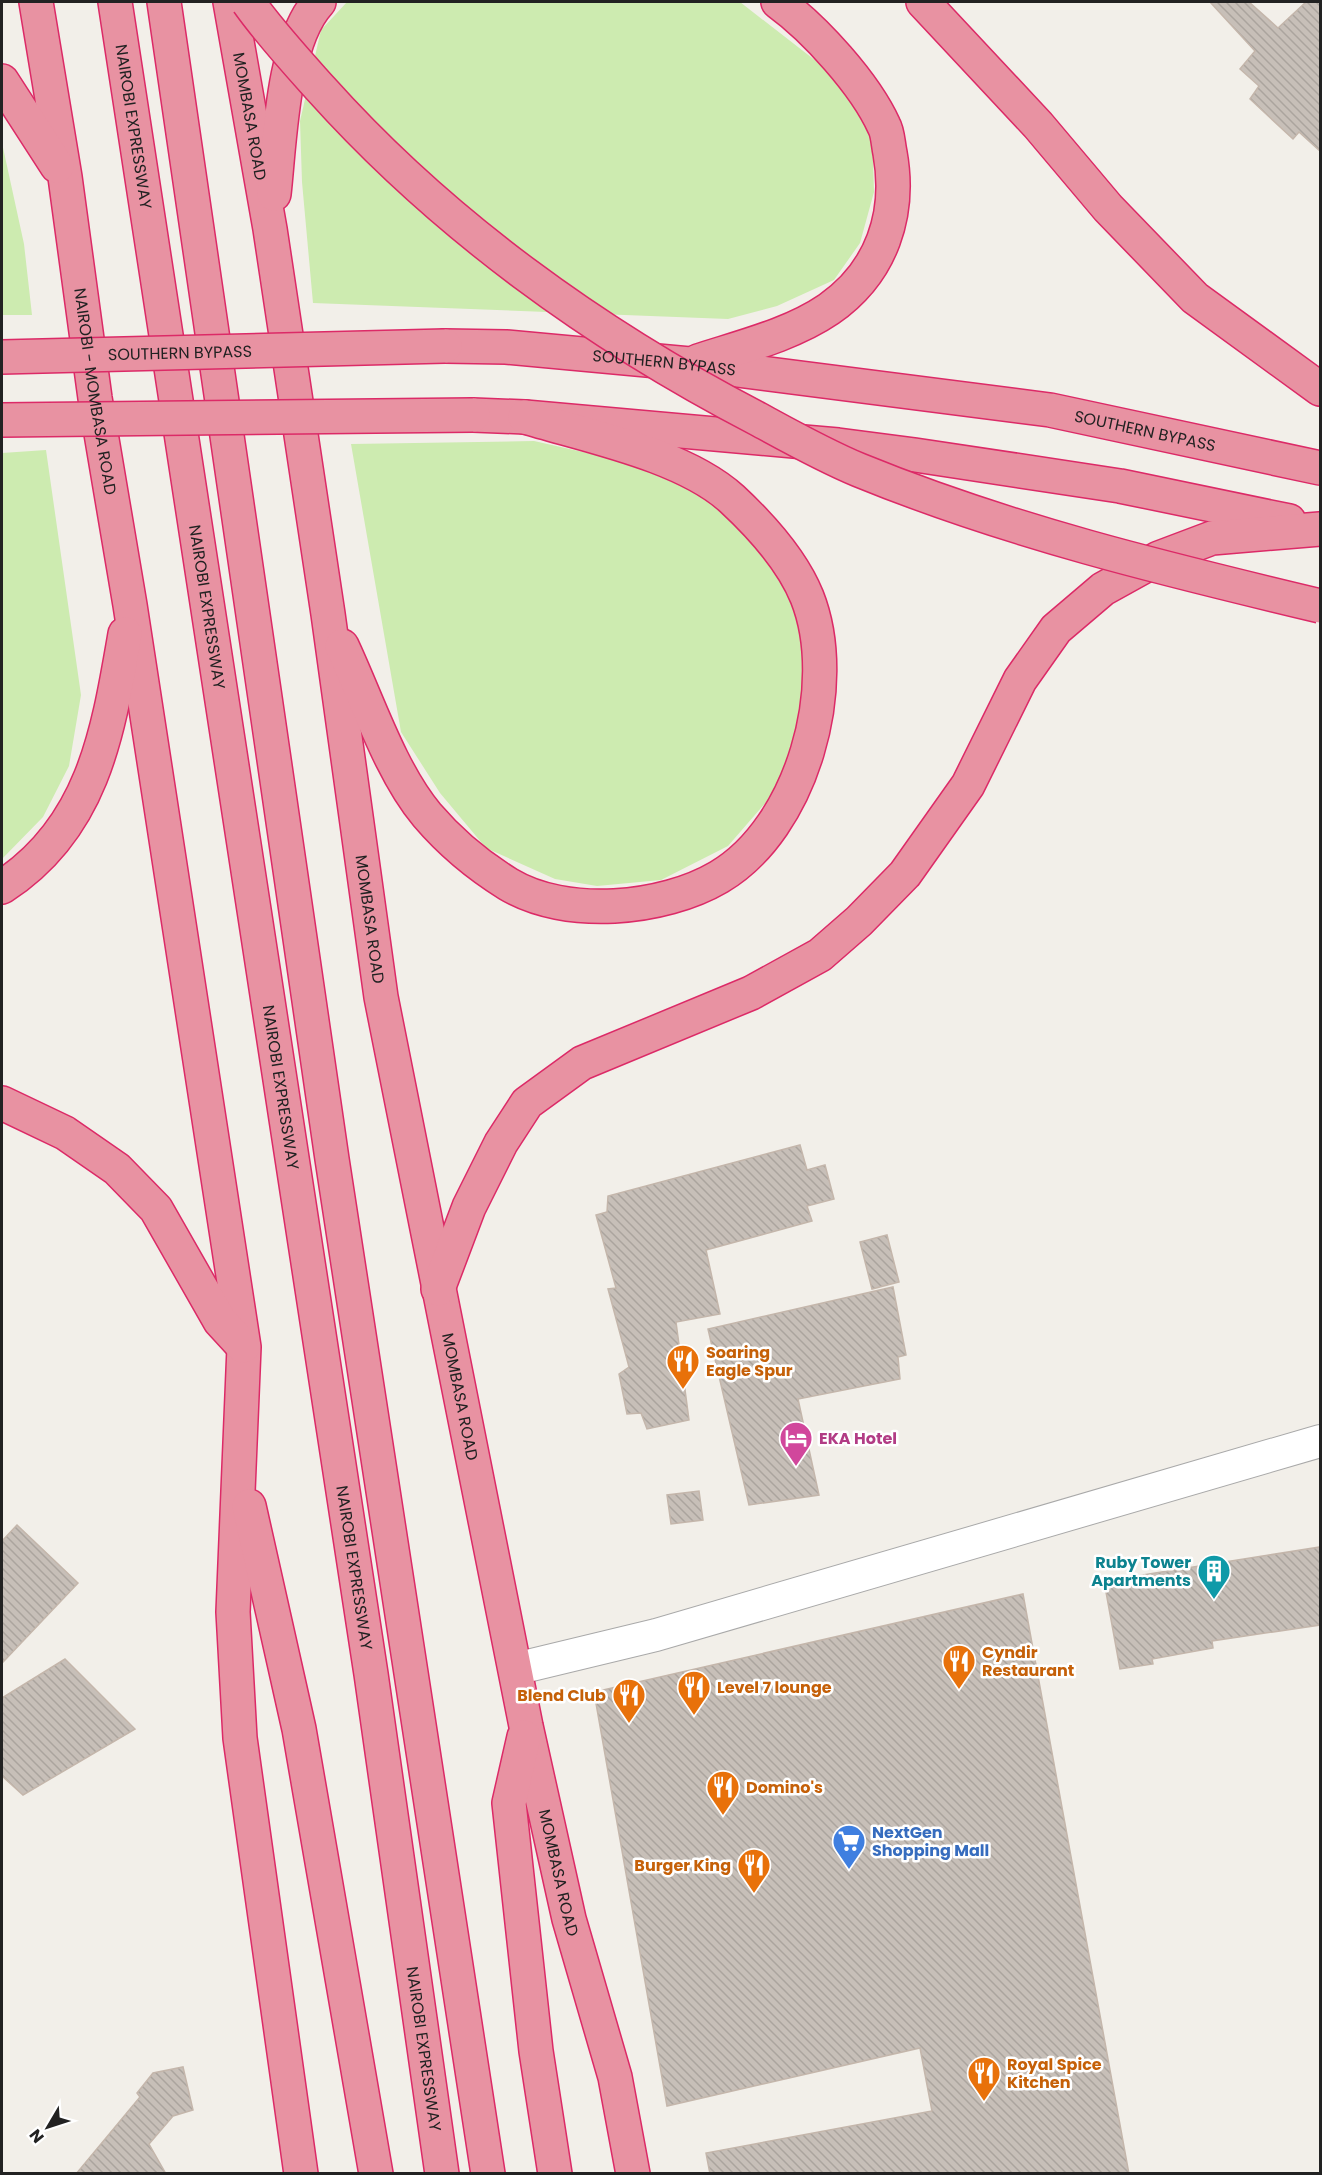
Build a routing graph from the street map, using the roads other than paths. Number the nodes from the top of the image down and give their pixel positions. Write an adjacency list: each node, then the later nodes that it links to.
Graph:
1 (36, 2): 10 (highway)
2 (115, 2): 32 (highway, NAIROBI EXPRESSWAY)
3 (164, 2): 33 (highway)
4 (230, 2): 11 (highway, MOMBASA ROAD)
5 (248, 2): 20 (highway, bridge)
6 (319, 2): 11 (highway)
7 (778, 2): 13 (highway)
8 (923, 2): 14 (highway)
9 (2, 81): 10 (highway)
10 (65, 177): 19 (highway, NAIROBI - MOMBASA ROAD)
11 (270, 229): 21 (highway)
12 (2, 357): 13 (highway, SOUTHERN BYPASS, bridge)
13 (690, 364): 17 (highway, SOUTHERN BYPASS)
14 (1320, 389)
15 (525, 417): 16 (highway, bridge); 18 (highway); 21 (highway)
16 (2, 420)
17 (1320, 468)
18 (1320, 528): 24 (highway)
19 (130, 605): 22 (highway); 25 (highway)
20 (1320, 606)
21 (328, 614): 24 (highway, MOMBASA ROAD)
22 (2, 887)
23 (2, 1103): 25 (highway)
24 (438, 1289): 28 (highway, MOMBASA ROAD)
25 (244, 1347): 27 (highway)
26 (1320, 1441): 28 (street)
27 (239, 1461): 30 (highway); 31 (highway)
28 (515, 1669): 29 (highway, MOMBASA ROAD)
29 (526, 1726): 34 (highway); 35 (highway, MOMBASA ROAD)
30 (301, 2174)
31 (376, 2174)
32 (442, 2174)
33 (488, 2174)
34 (555, 2174)
35 (633, 2174)

